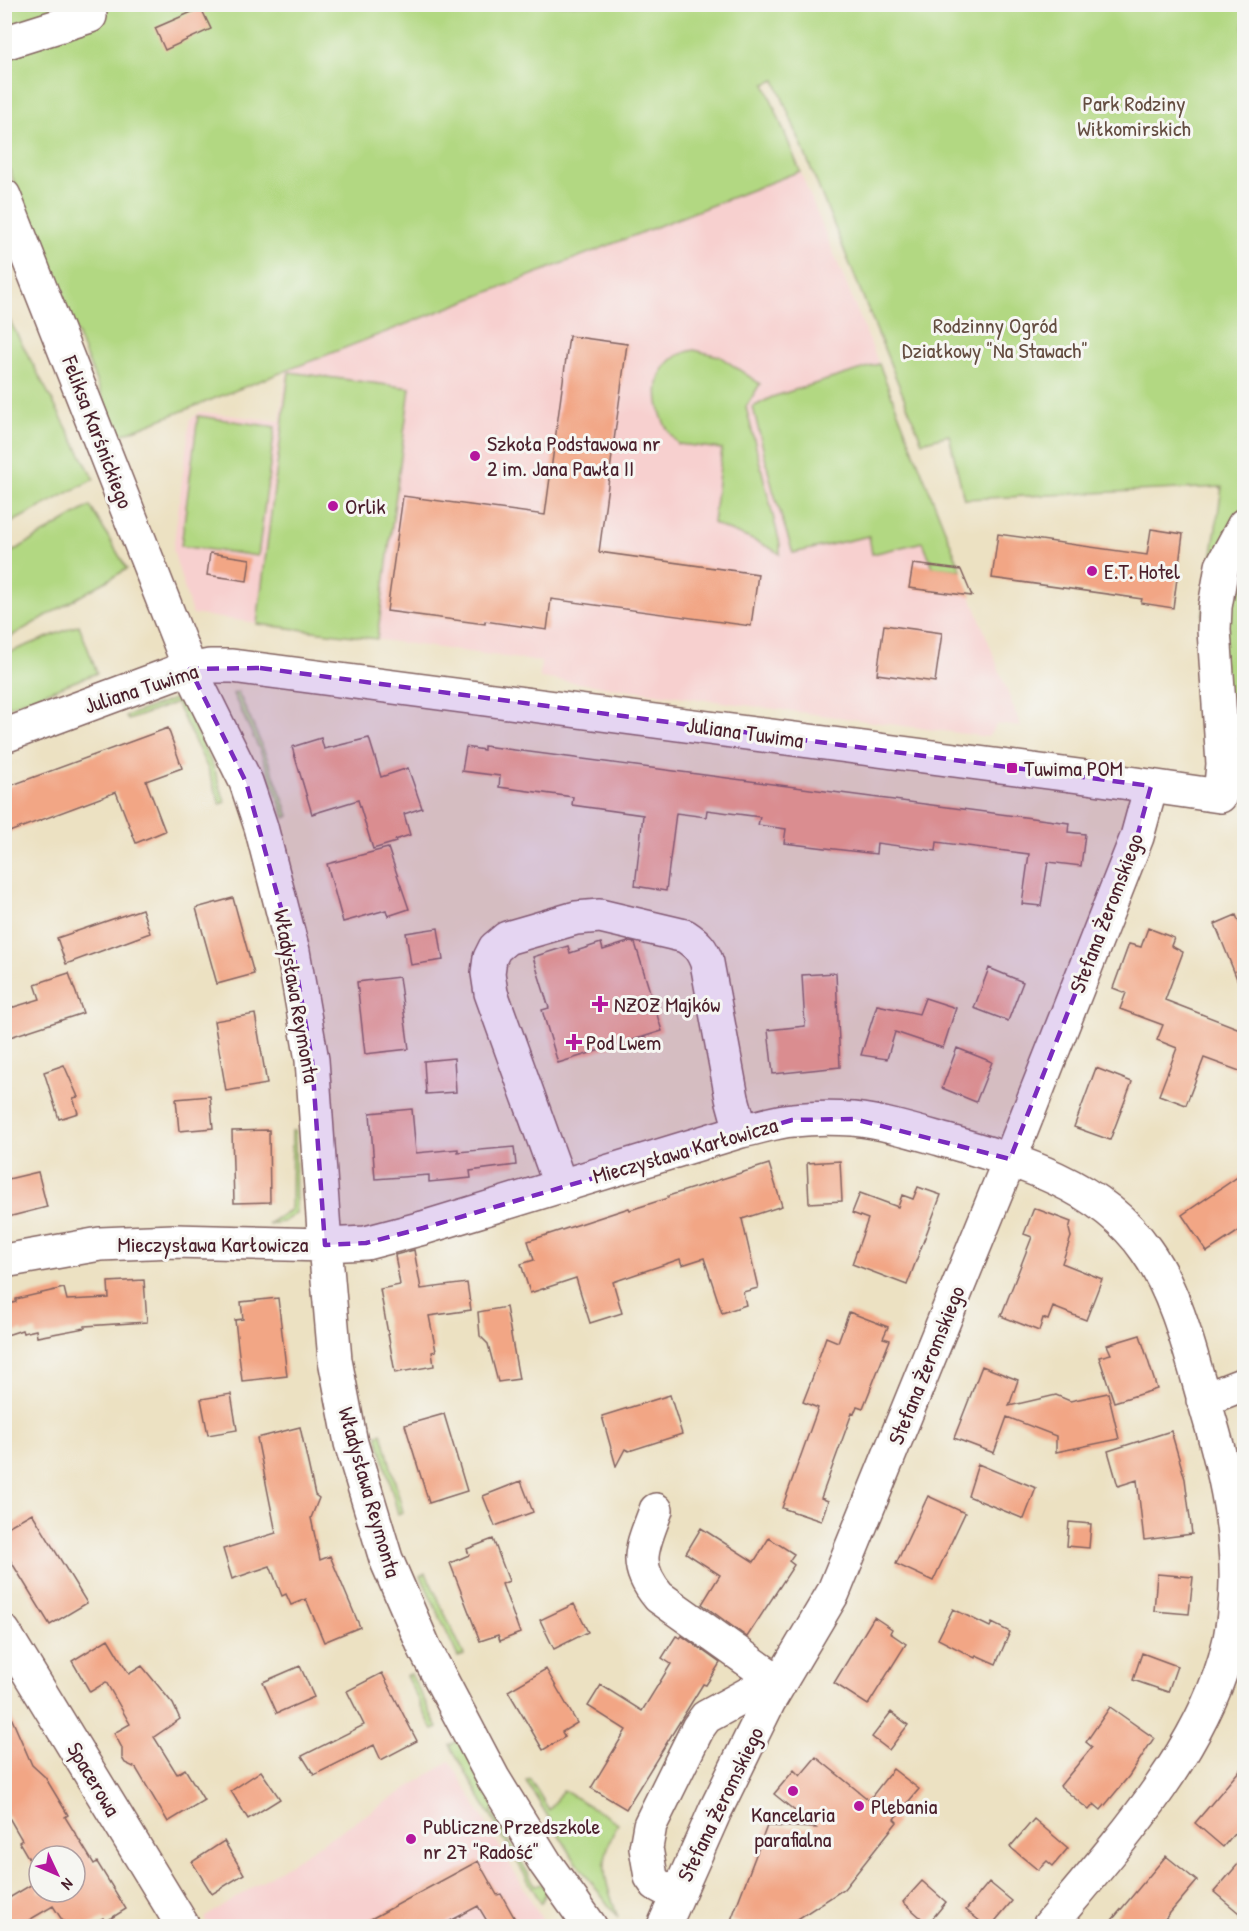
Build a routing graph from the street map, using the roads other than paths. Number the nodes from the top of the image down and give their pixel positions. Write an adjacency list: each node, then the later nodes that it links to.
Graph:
1 (86, 4): 2 (street)
2 (4, 43)
3 (4, 196): 5 (street, Feliksa Karśnickiego)
4 (1245, 525): 8 (street, Juliana Tuwima)
5 (190, 669): 6 (street, Juliana Tuwima); 7 (street, Juliana Tuwima); 12 (street, Władysława Reymonta)
6 (4, 736)
7 (1151, 786): 8 (street, Juliana Tuwima); 10 (street, Stefana Żeromskiego)
8 (1232, 798)
9 (741, 1131): 10 (street, Mieczysława Karłowicza); 11 (street, Mieczysława Karłowicza); 11 (street)
10 (1010, 1159): 15 (street, Mieczysława Karłowicza); 19 (street, Stefana Żeromskiego)
11 (561, 1187): 12 (street, Mieczysława Karłowicza)
12 (324, 1245): 13 (street, Mieczysława Karłowicza); 22 (street, Władysława Reymonta)
13 (4, 1261)
14 (1245, 1384): 15 (street)
15 (1203, 1400): 18 (street, Mieczysława Karłowicza)
16 (656, 1510): 19 (street)
17 (4, 1632): 21 (street, Spacerowa)
18 (1231, 1681): 24 (street, Mieczysława Karłowicza)
19 (775, 1692): 20 (street, Stefana Żeromskiego); 20 (street)
20 (676, 1895): 23 (street, Stefana Żeromskiego)
21 (183, 1926)
22 (590, 1926)
23 (663, 1926)
24 (1049, 1926)

